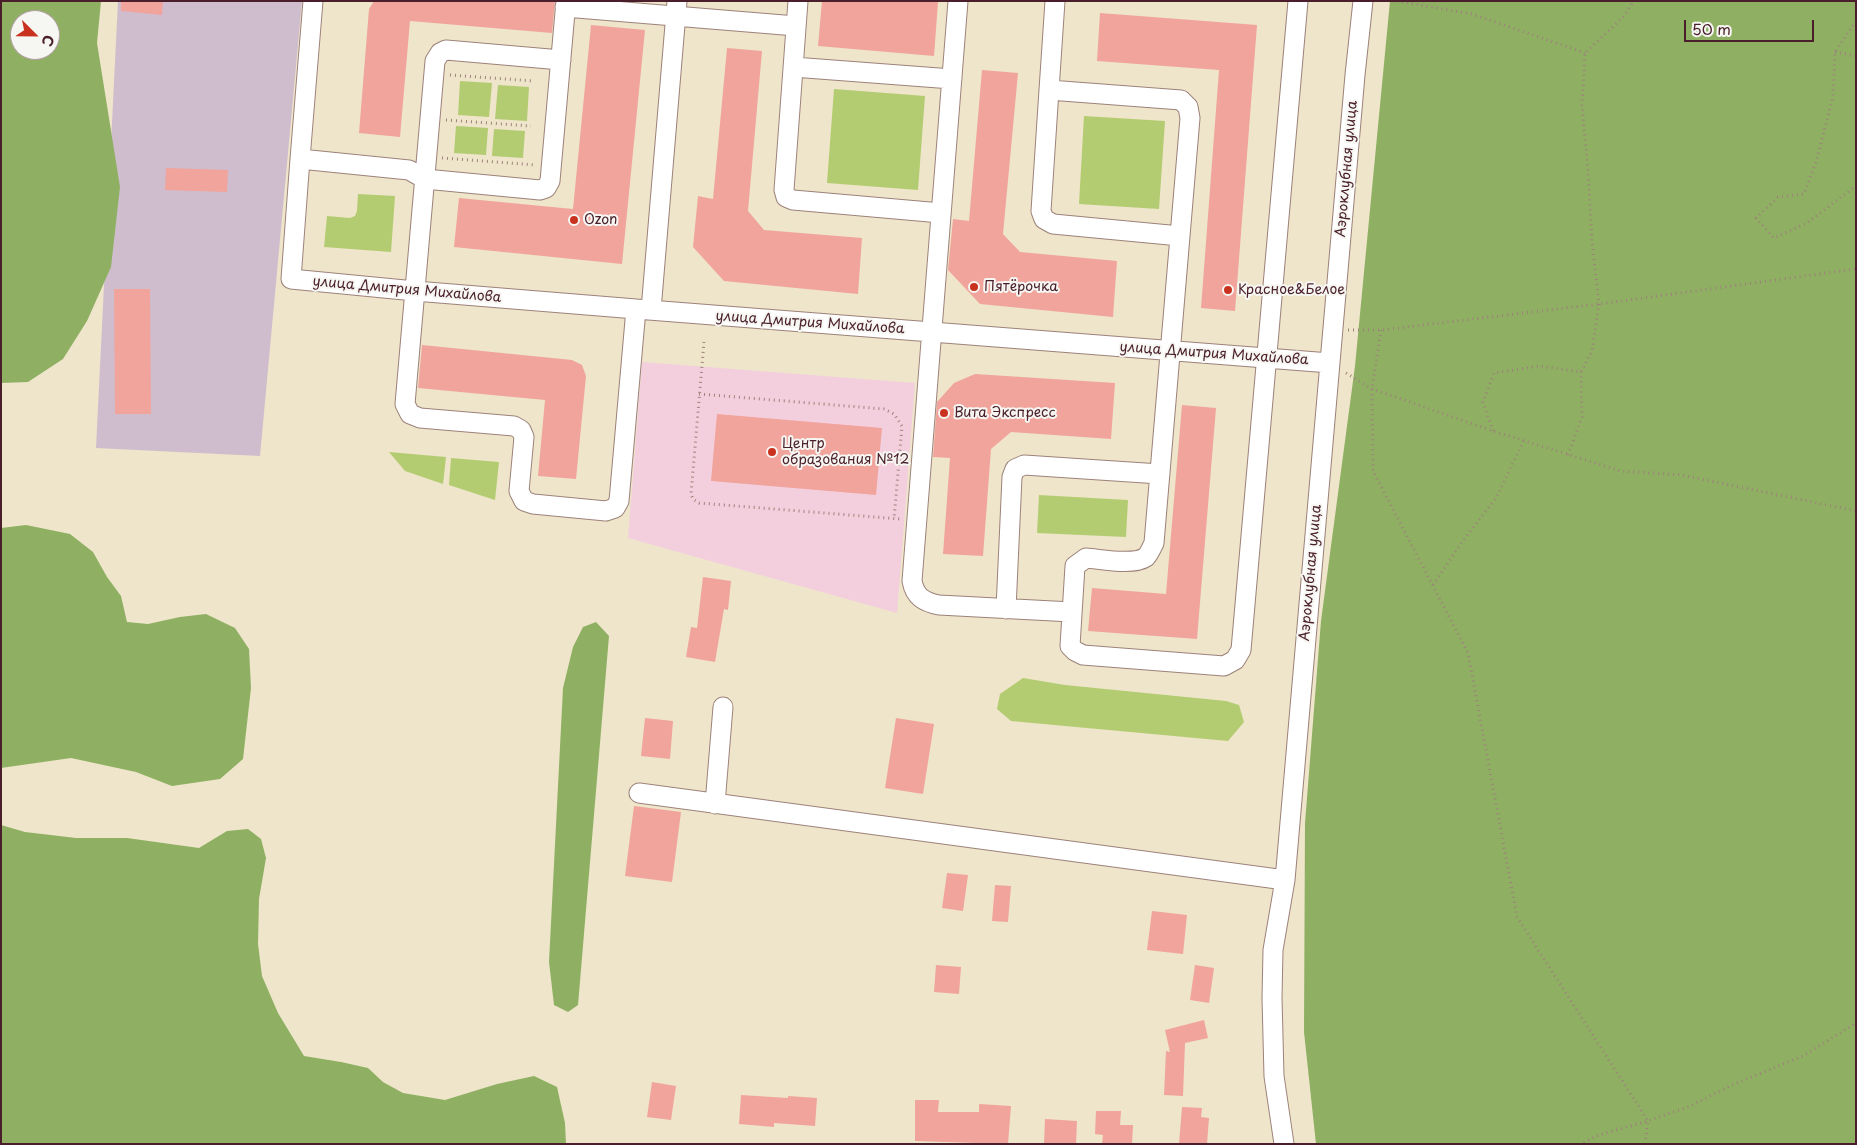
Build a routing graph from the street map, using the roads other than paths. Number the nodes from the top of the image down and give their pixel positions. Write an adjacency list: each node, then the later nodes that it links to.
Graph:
1 (313, 1): 14 (street)
2 (798, 1): 9 (street)
3 (958, 1): 12 (street)
4 (1056, 1): 13 (street)
5 (1298, 1): 22 (street)
6 (1363, 1): 23 (street, Аэроклубная улица)
7 (565, 4): 8 (street); 10 (street)
8 (676, 9): 9 (street); 19 (street)
9 (796, 26): 11 (street)
10 (560, 60): 15 (street); 15 (street)
11 (793, 67): 12 (street); 16 (street)
12 (952, 79): 16 (street)
13 (1049, 90): 17 (street); 17 (street)
14 (300, 159): 15 (street); 18 (street, улица Дмитрия Михайлова)
15 (425, 178): 18 (street)
16 (941, 213): 20 (street)
17 (1180, 236): 21 (street)
18 (415, 291): 19 (street, улица Дмитрия Михайлова); 19 (street)
19 (643, 310): 20 (street, улица Дмитрия Михайлова)
20 (932, 332): 21 (street, улица Дмитрия Михайлова); 25 (street)
21 (1170, 350): 22 (street, улица Дмитрия Михайлова); 24 (street)
22 (1267, 358): 23 (street, улица Дмитрия Михайлова); 26 (street)
23 (1330, 363): 30 (street, Аэроклубная улица)
24 (1160, 474): 25 (street); 26 (street)
25 (1006, 609): 26 (street)
26 (1072, 612)
27 (722, 707): 29 (street)
28 (638, 794): 29 (street)
29 (715, 804): 30 (street)
30 (1284, 880): 31 (street, Аэроклубная улица)
31 (1284, 1144)

